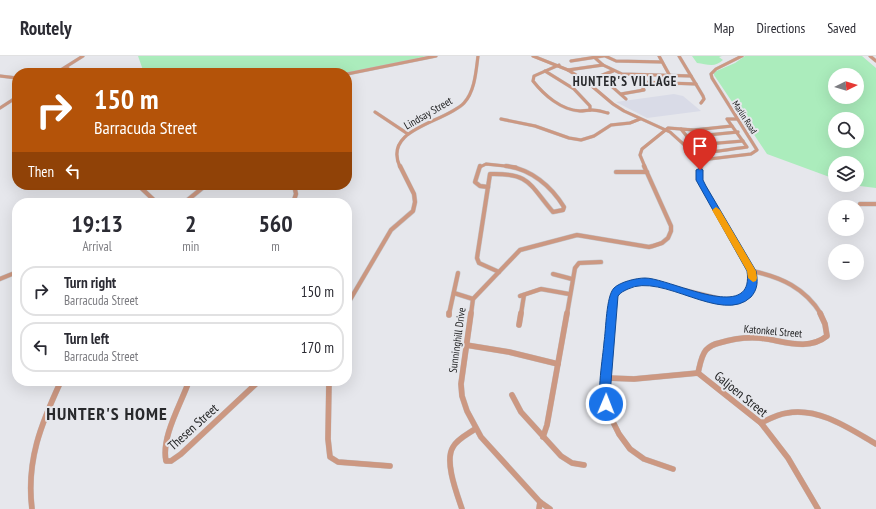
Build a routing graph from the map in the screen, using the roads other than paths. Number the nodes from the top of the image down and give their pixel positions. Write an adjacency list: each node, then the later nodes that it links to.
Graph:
1 (83, 56): 18 (street)
2 (436, 56): 22 (street)
3 (478, 56): 45 (street, Lindsay Street)
4 (533, 56): 16 (street)
5 (575, 56): 12 (street)
6 (604, 56): 11 (street); 15 (street)
7 (659, 56): 15 (street)
8 (679, 56): 26 (street)
9 (742, 56): 40 (street, Marlin Road)
10 (870, 56): 14 (street)
11 (594, 58): 12 (street); 17 (street)
12 (579, 59): 13 (street)
13 (571, 61)
14 (876, 61)
15 (662, 62): 25 (street)
16 (559, 65): 19 (street); 20 (street)
17 (603, 65): 19 (street); 21 (street)
18 (66, 67)
19 (568, 70): 39 (street)
20 (545, 71): 35 (street); 35 (street)
21 (613, 71): 23 (street); 30 (street)
22 (352, 73)
23 (636, 75): 25 (street); 28 (street)
24 (0, 76): 27 (street)
25 (670, 76): 26 (street)
26 (691, 76): 29 (street)
27 (12, 77)
28 (639, 82): 29 (street); 30 (street)
29 (696, 84): 33 (street)
30 (621, 94): 31 (street)
31 (626, 99)
32 (12, 100): 34 (street)
33 (701, 103)
34 (0, 108)
35 (590, 110): 37 (street)
36 (375, 112): 45 (street)
37 (608, 113)
38 (501, 119): 39 (street)
39 (640, 119): 42 (street)
40 (738, 119): 41 (street); 49 (street, Marlin Road)
41 (732, 126): 43 (street); 44 (street)
42 (665, 129): 43 (street); 49 (street); 52 (street, Sunninghill Drive)
43 (681, 129): 46 (street)
44 (738, 132): 46 (street); 47 (street)
45 (408, 134): 71 (street, Lindsay Street)
46 (687, 137): 48 (street)
47 (743, 141): 48 (street); 48 (street)
48 (695, 145)
49 (701, 160): 62 (street)
50 (492, 165): 53 (street); 53 (street); 54 (street)
51 (616, 172): 52 (street)
52 (647, 172): 63 (street, Sunninghill Drive)
53 (490, 174): 54 (street)
54 (488, 187): 63 (street)
55 (143, 190): 57 (street)
56 (200, 190): 58 (street)
57 (152, 198)
58 (190, 198)
59 (864, 204): 60 (street)
60 (876, 204)
61 (601, 262): 67 (street)
62 (752, 271): 77 (street, Katonkel Street); 78 (street)
63 (500, 272): 72 (street, Sunninghill Drive)
64 (458, 273): 69 (street)
65 (12, 274): 68 (street)
66 (553, 274): 67 (street)
67 (572, 279): 70 (street)
68 (0, 280)
69 (454, 293): 72 (street); 73 (street)
70 (569, 294): 74 (street); 76 (street)
71 (352, 296)
72 (473, 299): 75 (street, Sunninghill Drive)
73 (449, 315)
74 (520, 325)
75 (466, 345): 76 (street); 85 (street, Sunninghill Drive)
76 (558, 364): 86 (street)
77 (698, 374): 78 (street, Galjoen Street); 84 (street, Galjoen Street)
78 (607, 378): 90 (street)
79 (59, 386): 92 (street)
80 (187, 386): 81 (street, Thesen Street)
81 (254, 386)
82 (329, 386): 89 (street)
83 (512, 395): 86 (street)
84 (761, 423): 87 (street); 95 (street, Galjoen Street)
85 (475, 429): 91 (street, Sunninghill Drive); 93 (street)
86 (543, 437): 88 (street)
87 (876, 444)
88 (584, 465)
89 (390, 466)
90 (673, 469)
91 (539, 506): 94 (street, Sunninghill Drive)
92 (32, 509)
93 (462, 509)
94 (550, 509)
95 (818, 509)

